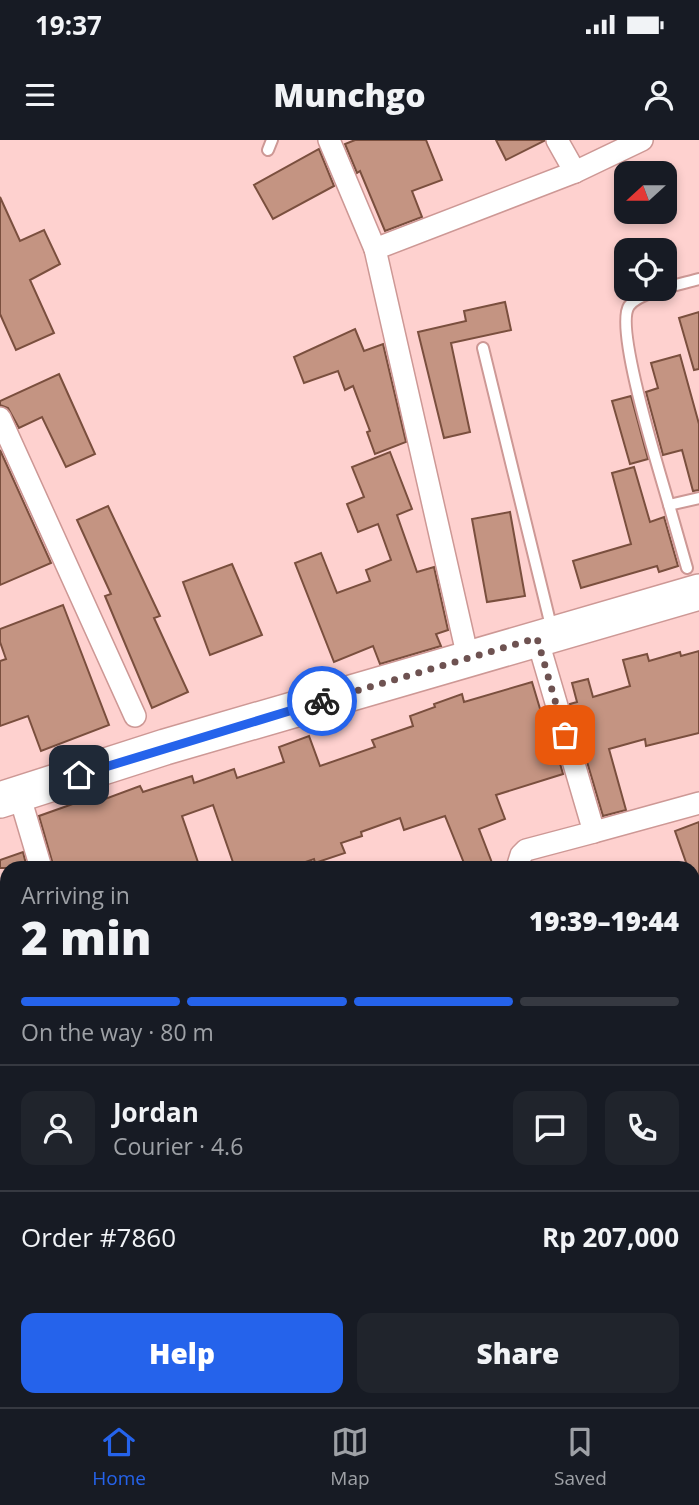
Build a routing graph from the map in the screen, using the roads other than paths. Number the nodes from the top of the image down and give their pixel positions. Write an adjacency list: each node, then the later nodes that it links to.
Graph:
1 (329, 140): 5 (street)
2 (557, 140): 4 (street)
3 (642, 140): 4 (street)
4 (575, 172): 5 (street)
5 (375, 249): 13 (street)
6 (699, 279): 10 (lane)
7 (483, 348): 12 (lane)
8 (0, 418): 14 (street)
9 (699, 498): 10 (lane)
10 (669, 505): 11 (lane)
11 (694, 584): 12 (main road)
12 (545, 636): 13 (main road); 17 (street)
13 (468, 658): 14 (main road)
14 (141, 731): 15 (main road)
15 (5, 798): 18 (street)
16 (699, 803): 17 (street)
17 (594, 832): 19 (street)
18 (37, 861)
19 (519, 861)

